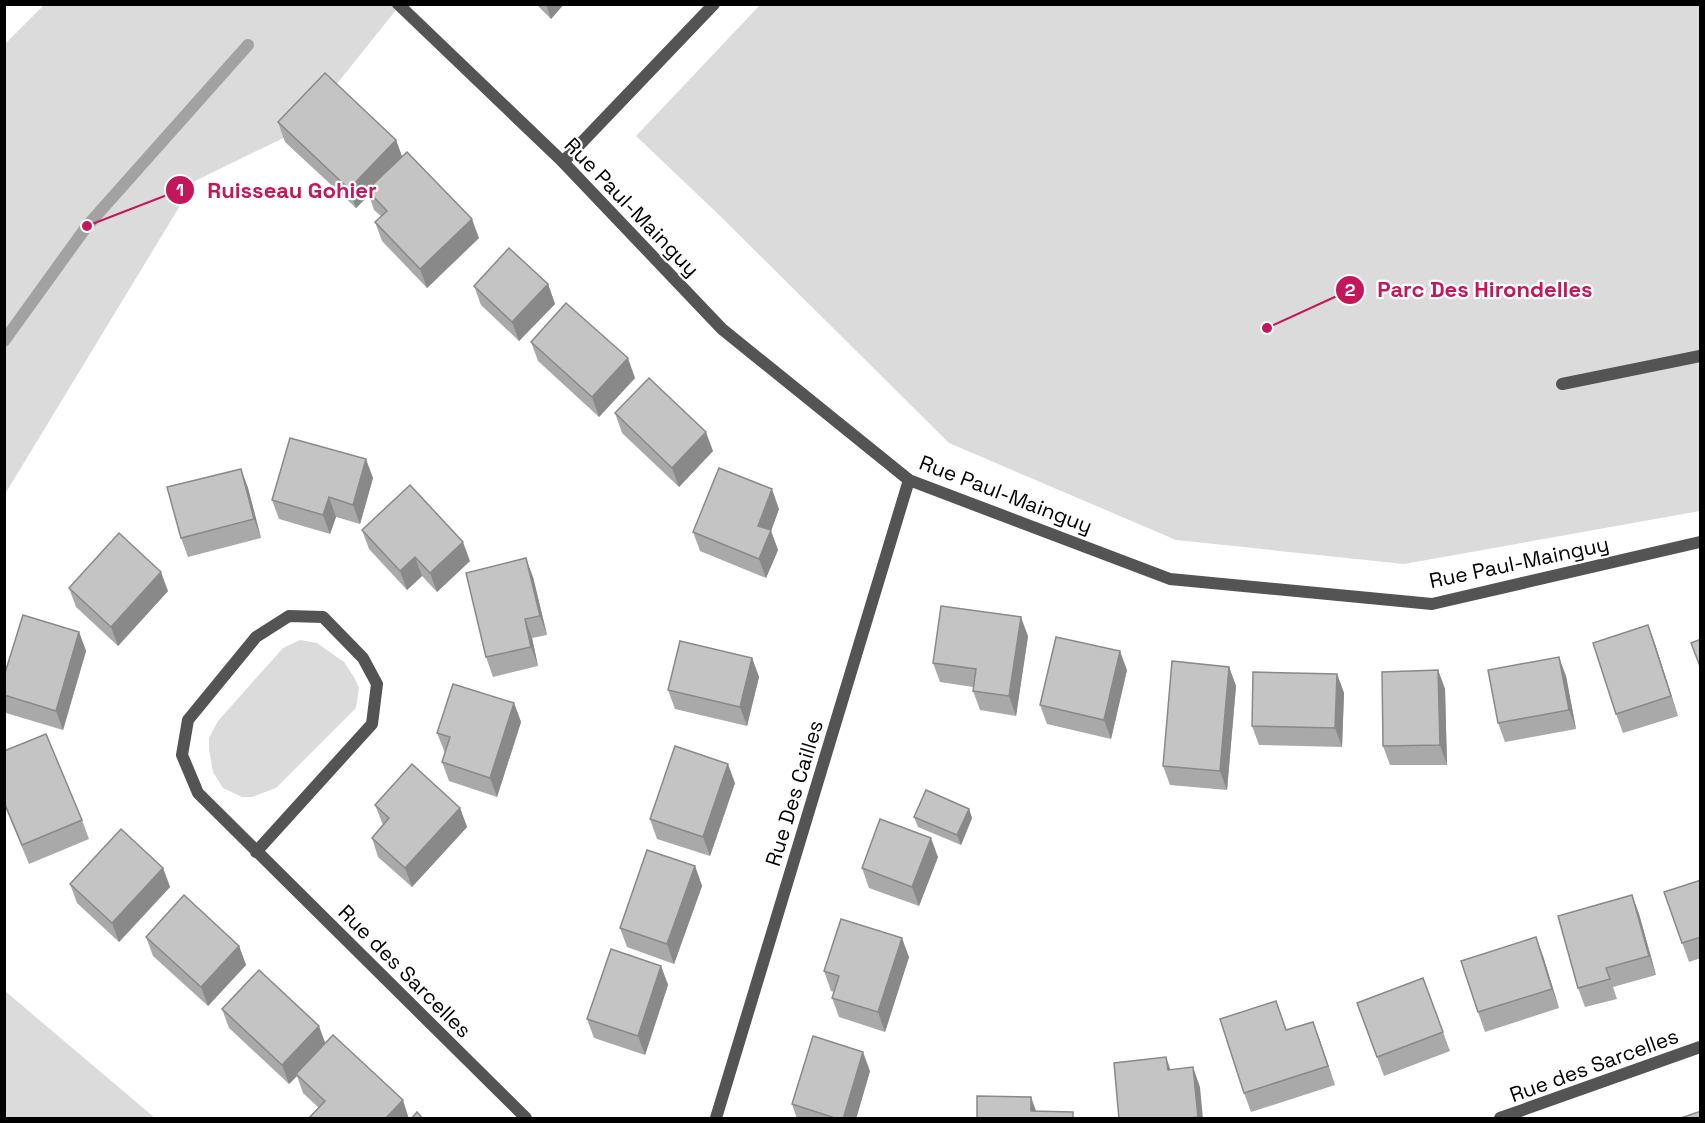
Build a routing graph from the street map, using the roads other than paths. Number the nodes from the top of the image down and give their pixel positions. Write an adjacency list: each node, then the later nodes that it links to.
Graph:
1 (398, 4): 3 (street, Rue Paul-Mainguy)
2 (714, 4): 3 (street)
3 (563, 162): 6 (street, Rue Paul-Mainguy)
4 (1701, 356): 5 (street)
5 (1562, 384)
6 (909, 480): 7 (street, Rue Paul-Mainguy); 11 (street, Rue Des Cailles)
7 (1701, 542)
8 (256, 852): 8 (street, Rue des Sarcelles); 10 (street, Rue des Sarcelles)
9 (1701, 1047): 12 (street, Rue des Sarcelles)
10 (526, 1119)
11 (716, 1119)
12 (1500, 1119)

